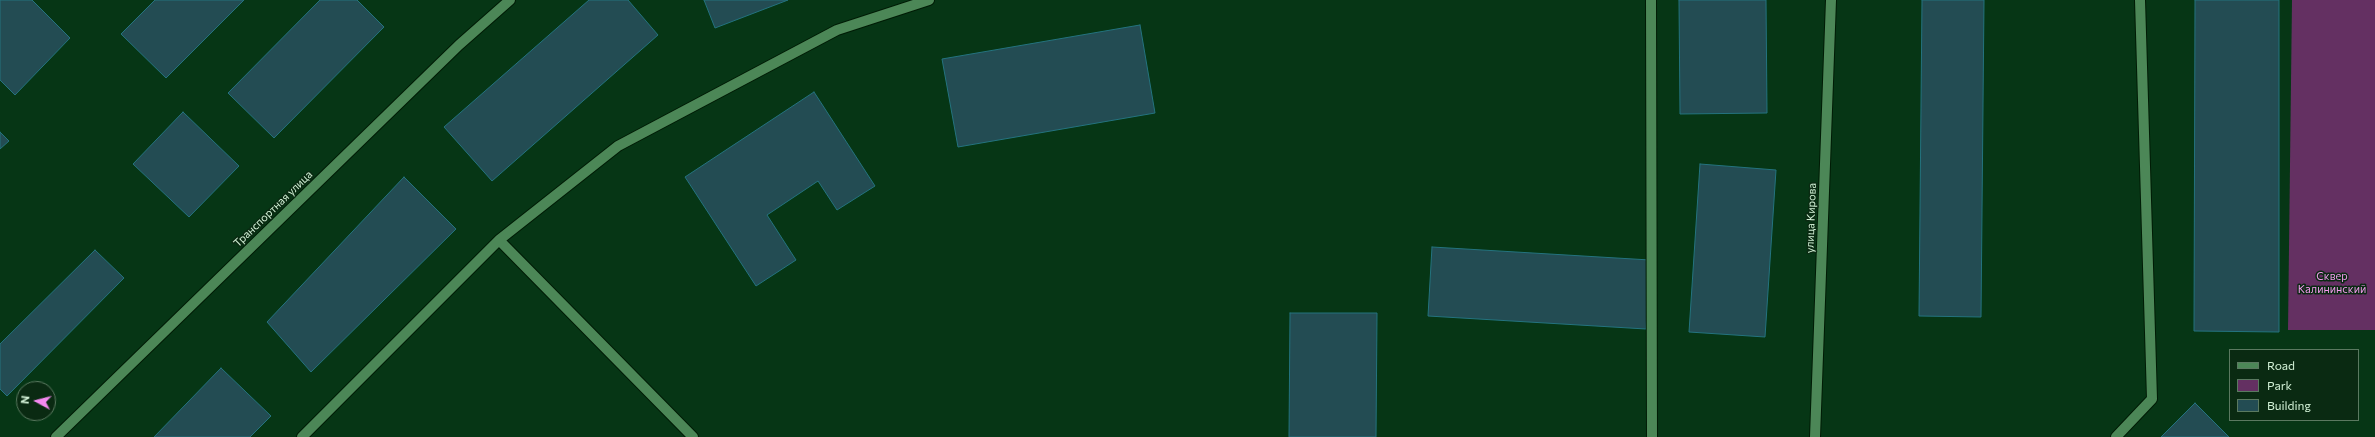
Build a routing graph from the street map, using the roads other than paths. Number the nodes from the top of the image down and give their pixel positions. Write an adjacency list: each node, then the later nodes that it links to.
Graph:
1 (510, 0): 7 (street, Транспортная улица)
2 (929, 0): 6 (street)
3 (1651, 0): 10 (street)
4 (1831, 0): 11 (street, улица Кирова)
5 (2140, 0): 12 (street)
6 (500, 240): 8 (street); 9 (street)
7 (56, 437)
8 (302, 437)
9 (693, 437)
10 (1652, 437)
11 (1815, 437)
12 (2116, 437)

